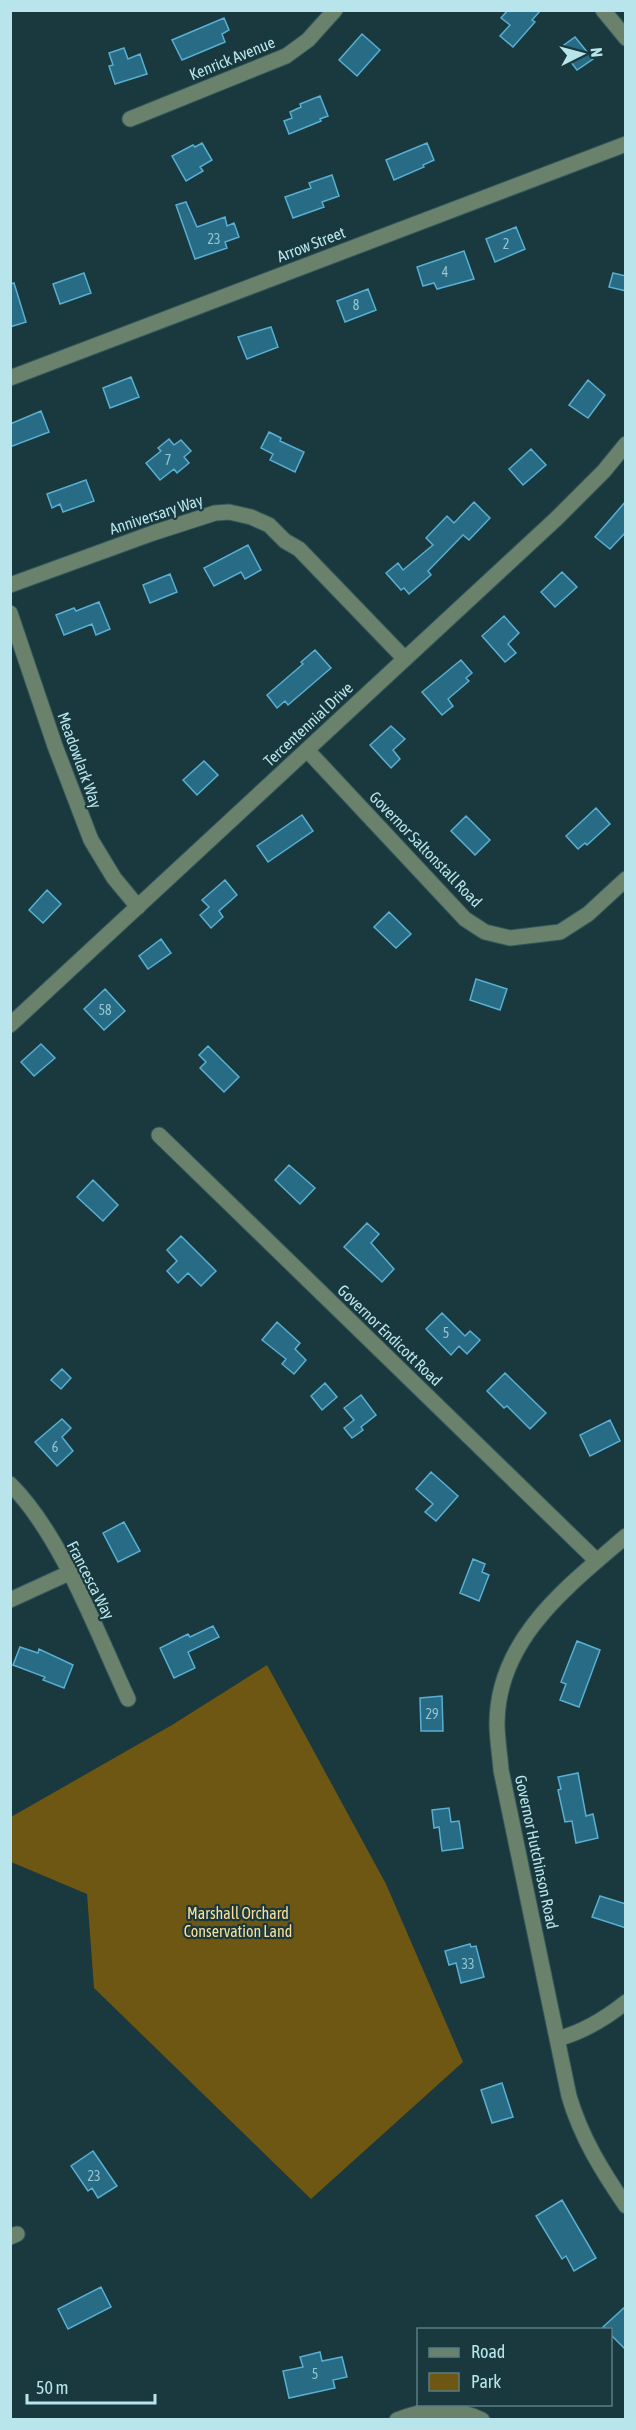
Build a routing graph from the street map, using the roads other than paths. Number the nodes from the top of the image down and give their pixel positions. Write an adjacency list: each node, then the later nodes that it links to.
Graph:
1 (335, 10): 4 (street, Kenrick Avenue)
2 (603, 10): 3 (street)
3 (626, 38)
4 (130, 119)
5 (626, 144): 6 (street, Arrow Street)
6 (10, 378)
7 (626, 444): 10 (street, Tercentennial Drive)
8 (10, 585): 10 (street, Anniversary Way)
9 (10, 613): 13 (street, Meadowlark Way)
10 (405, 659): 11 (street, Tercentennial Drive)
11 (307, 750): 12 (street, Governor Saltonstall Road); 13 (street, Tercentennial Drive)
12 (626, 879)
13 (138, 907): 14 (street, Tercentennial Drive)
14 (10, 1025)
15 (159, 1135): 18 (street, Governor Endicott Road)
16 (10, 1484): 19 (street, Francesca Way)
17 (626, 1536): 18 (street, Governor Hutchinson Road)
18 (597, 1561): 23 (street, Governor Hutchinson Road)
19 (69, 1573): 20 (street); 21 (street, Francesca Way)
20 (10, 1600)
21 (128, 1699)
22 (626, 2002): 23 (street)
23 (557, 2039): 24 (street, Governor Hutchinson Road)
24 (626, 2206)
25 (397, 2420): 26 (street)
26 (482, 2420)

